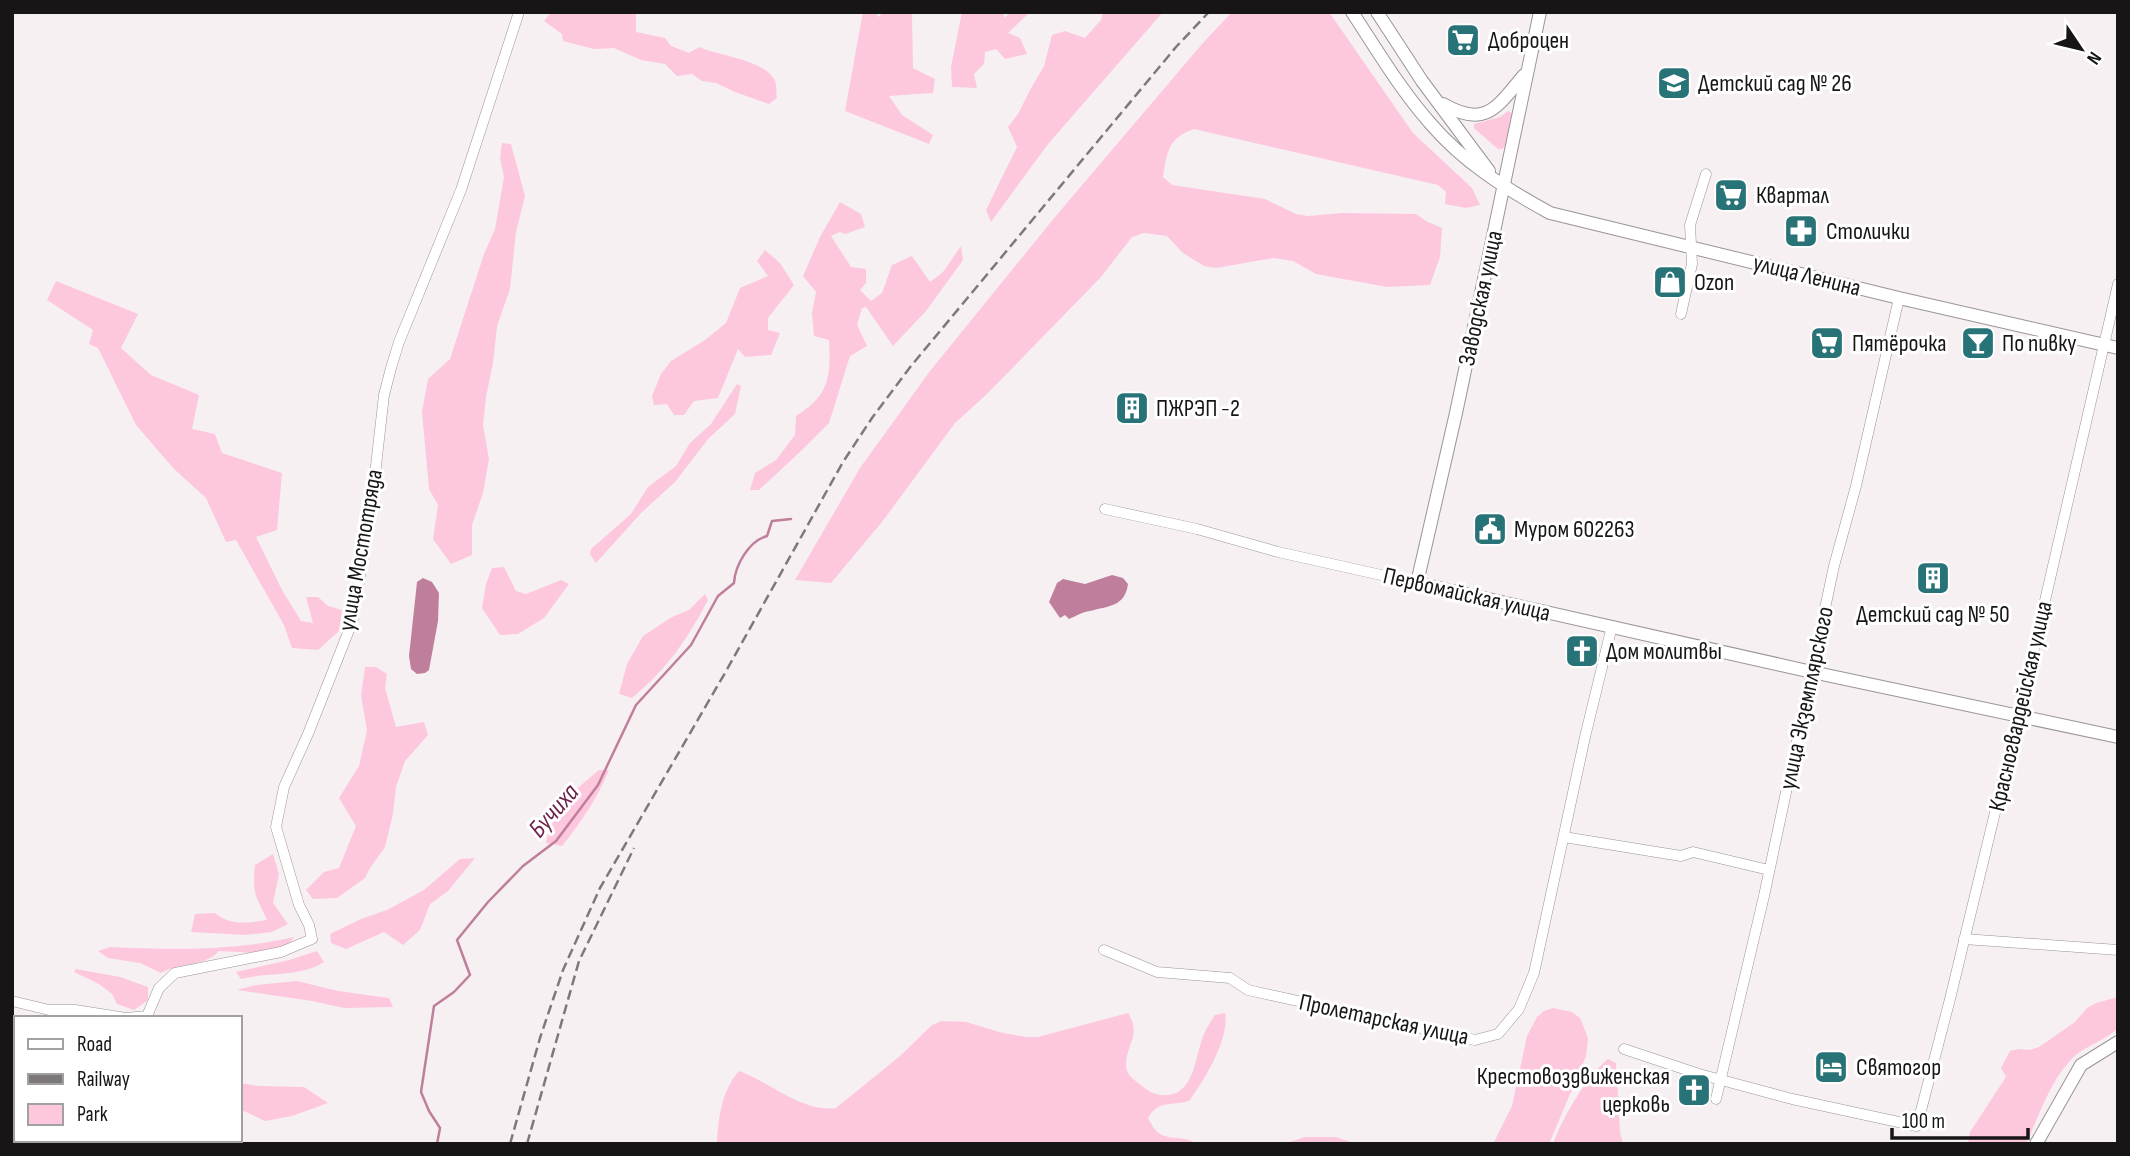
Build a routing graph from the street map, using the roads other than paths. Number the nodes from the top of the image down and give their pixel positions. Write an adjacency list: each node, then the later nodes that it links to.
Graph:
1 (1352, 12): 7 (street)
2 (1377, 12): 6 (street)
3 (1540, 12): 5 (street, Заводская улица)
4 (519, 13): 29 (street, улица Мостотряда)
5 (1526, 72): 6 (street); 9 (street, Заводская улица)
6 (1437, 101): 7 (street)
7 (1464, 149): 9 (street, улица Ленина)
8 (1706, 174): 10 (street)
9 (1499, 183): 10 (street, улица Ленина); 17 (street, Заводская улица)
10 (1691, 247): 12 (street, улица Ленина); 13 (street)
11 (2118, 284): 14 (street, Красногвардейская улица)
12 (1899, 298): 14 (street, улица Ленина); 19 (street, улица Экземплярского)
13 (1681, 314)
14 (2104, 345): 15 (street, улица Ленина); 20 (street, Красногвардейская улица)
15 (2118, 348)
16 (1105, 509): 17 (street, Первомайская улица)
17 (1417, 583): 18 (street, Первомайская улица)
18 (1612, 626): 19 (street, Первомайская улица); 22 (street, Пролетарская улица)
19 (1812, 672): 20 (street, Первомайская улица); 23 (street, улица Экземплярского)
20 (2018, 715): 21 (street, Первомайская улица); 24 (street, Красногвардейская улица)
21 (2118, 737)
22 (1564, 837): 23 (street); 25 (street, Пролетарская улица)
23 (1769, 870): 32 (street, улица Экземплярского)
24 (1964, 939): 26 (street); 32 (street, Красногвардейская улица)
25 (1104, 950)
26 (2118, 950)
27 (12, 1002): 28 (street, улица Мостотряда)
28 (112, 1016)
29 (147, 1016)
30 (2118, 1042): 34 (street)
31 (1624, 1049): 32 (street)
32 (1721, 1080): 33 (street, улица Экземплярского)
33 (1716, 1099)
34 (2036, 1144)

